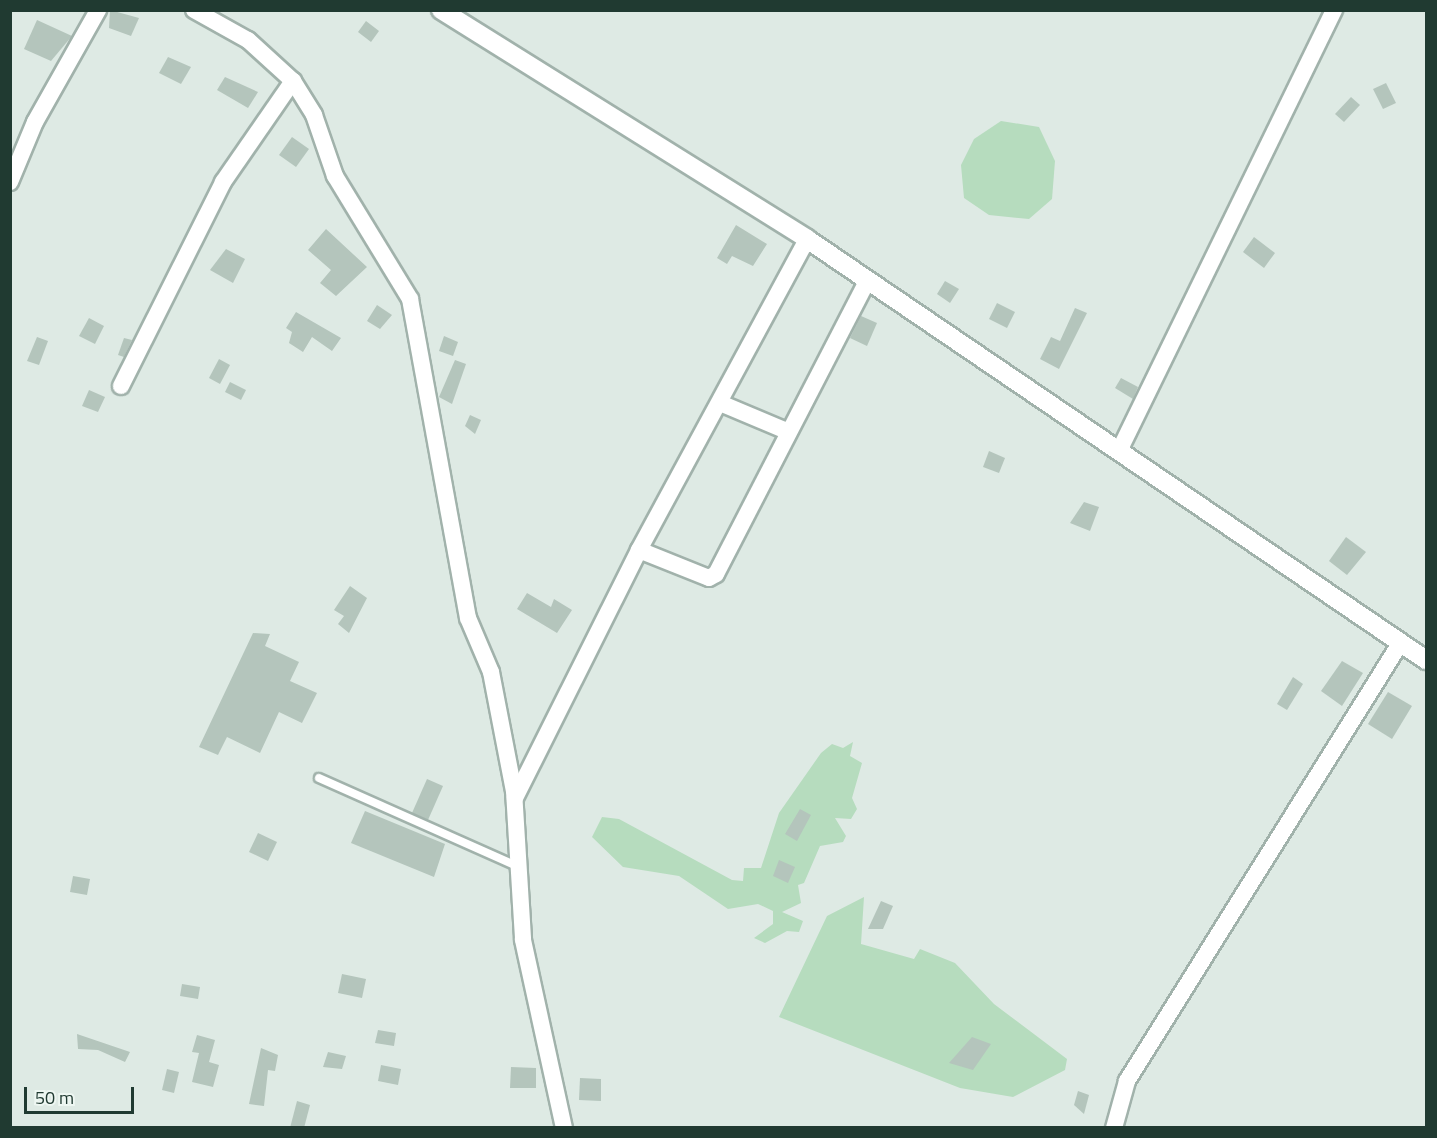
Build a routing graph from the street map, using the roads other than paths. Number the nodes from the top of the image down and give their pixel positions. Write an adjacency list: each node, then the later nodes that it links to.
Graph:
1 (98, 10): 6 (street)
2 (194, 10): 5 (street)
3 (441, 10): 7 (street)
4 (1334, 10): 12 (street)
5 (293, 81): 9 (street); 17 (street)
6 (10, 182)
7 (807, 239): 8 (street); 10 (street)
8 (868, 280): 11 (street); 12 (street)
9 (121, 386)
10 (720, 403): 11 (street); 13 (street)
11 (787, 431): 13 (street)
12 (1119, 451): 14 (street)
13 (639, 550): 17 (street)
14 (1401, 642): 15 (street); 20 (street)
15 (1426, 660)
16 (320, 778): 18 (lane)
17 (514, 798): 18 (street)
18 (520, 867): 19 (street)
19 (564, 1128)
20 (1114, 1128)

